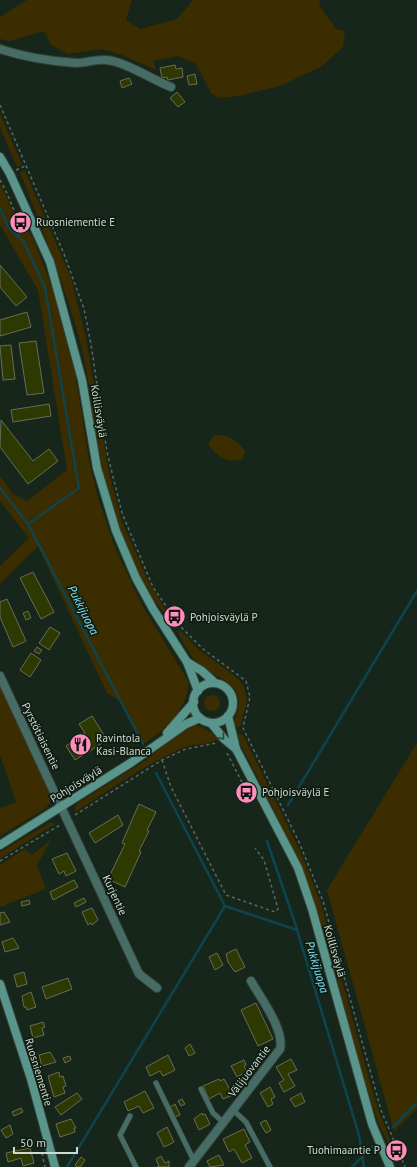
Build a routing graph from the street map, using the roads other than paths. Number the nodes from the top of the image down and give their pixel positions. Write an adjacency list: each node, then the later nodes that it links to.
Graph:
1 (0, 49): 2 (street)
2 (171, 86)
3 (0, 157): 4 (main road, Koillisväylä)
4 (187, 662): 6 (main road, Koillisväylä); 7 (main road, Koillisväylä)
5 (0, 676): 14 (street, Pyrstötiaisentie)
6 (215, 683): 7 (main road); 9 (main road)
7 (198, 691): 8 (main road)
8 (194, 702): 10 (main road); 12 (main road, Pohjoisväylä)
9 (228, 716): 11 (main road); 13 (main road, Koillisväylä)
10 (200, 718): 11 (main road); 12 (main road, Pohjoisväylä)
11 (210, 722): 13 (main road, Koillisväylä, one-way to 13)
12 (162, 740): 14 (main road, Pohjoisväylä)
13 (236, 749): 28 (main road, Koillisväylä)
14 (62, 806): 15 (main road, Pohjoisväylä); 18 (street, Kurjentie)
15 (0, 845)
16 (251, 981): 21 (street, Välijuovantie)
17 (0, 984): 25 (main road, Ruosniementie)
18 (157, 988)
19 (156, 1083): 24 (lane)
20 (201, 1089): 23 (lane)
21 (233, 1110): 23 (street, Välijuovantie); 27 (lane)
22 (130, 1116): 26 (lane)
23 (223, 1122): 24 (street, Välijuovantie)
24 (192, 1164)
25 (55, 1167)
26 (136, 1167)
27 (270, 1167)
28 (390, 1167)

